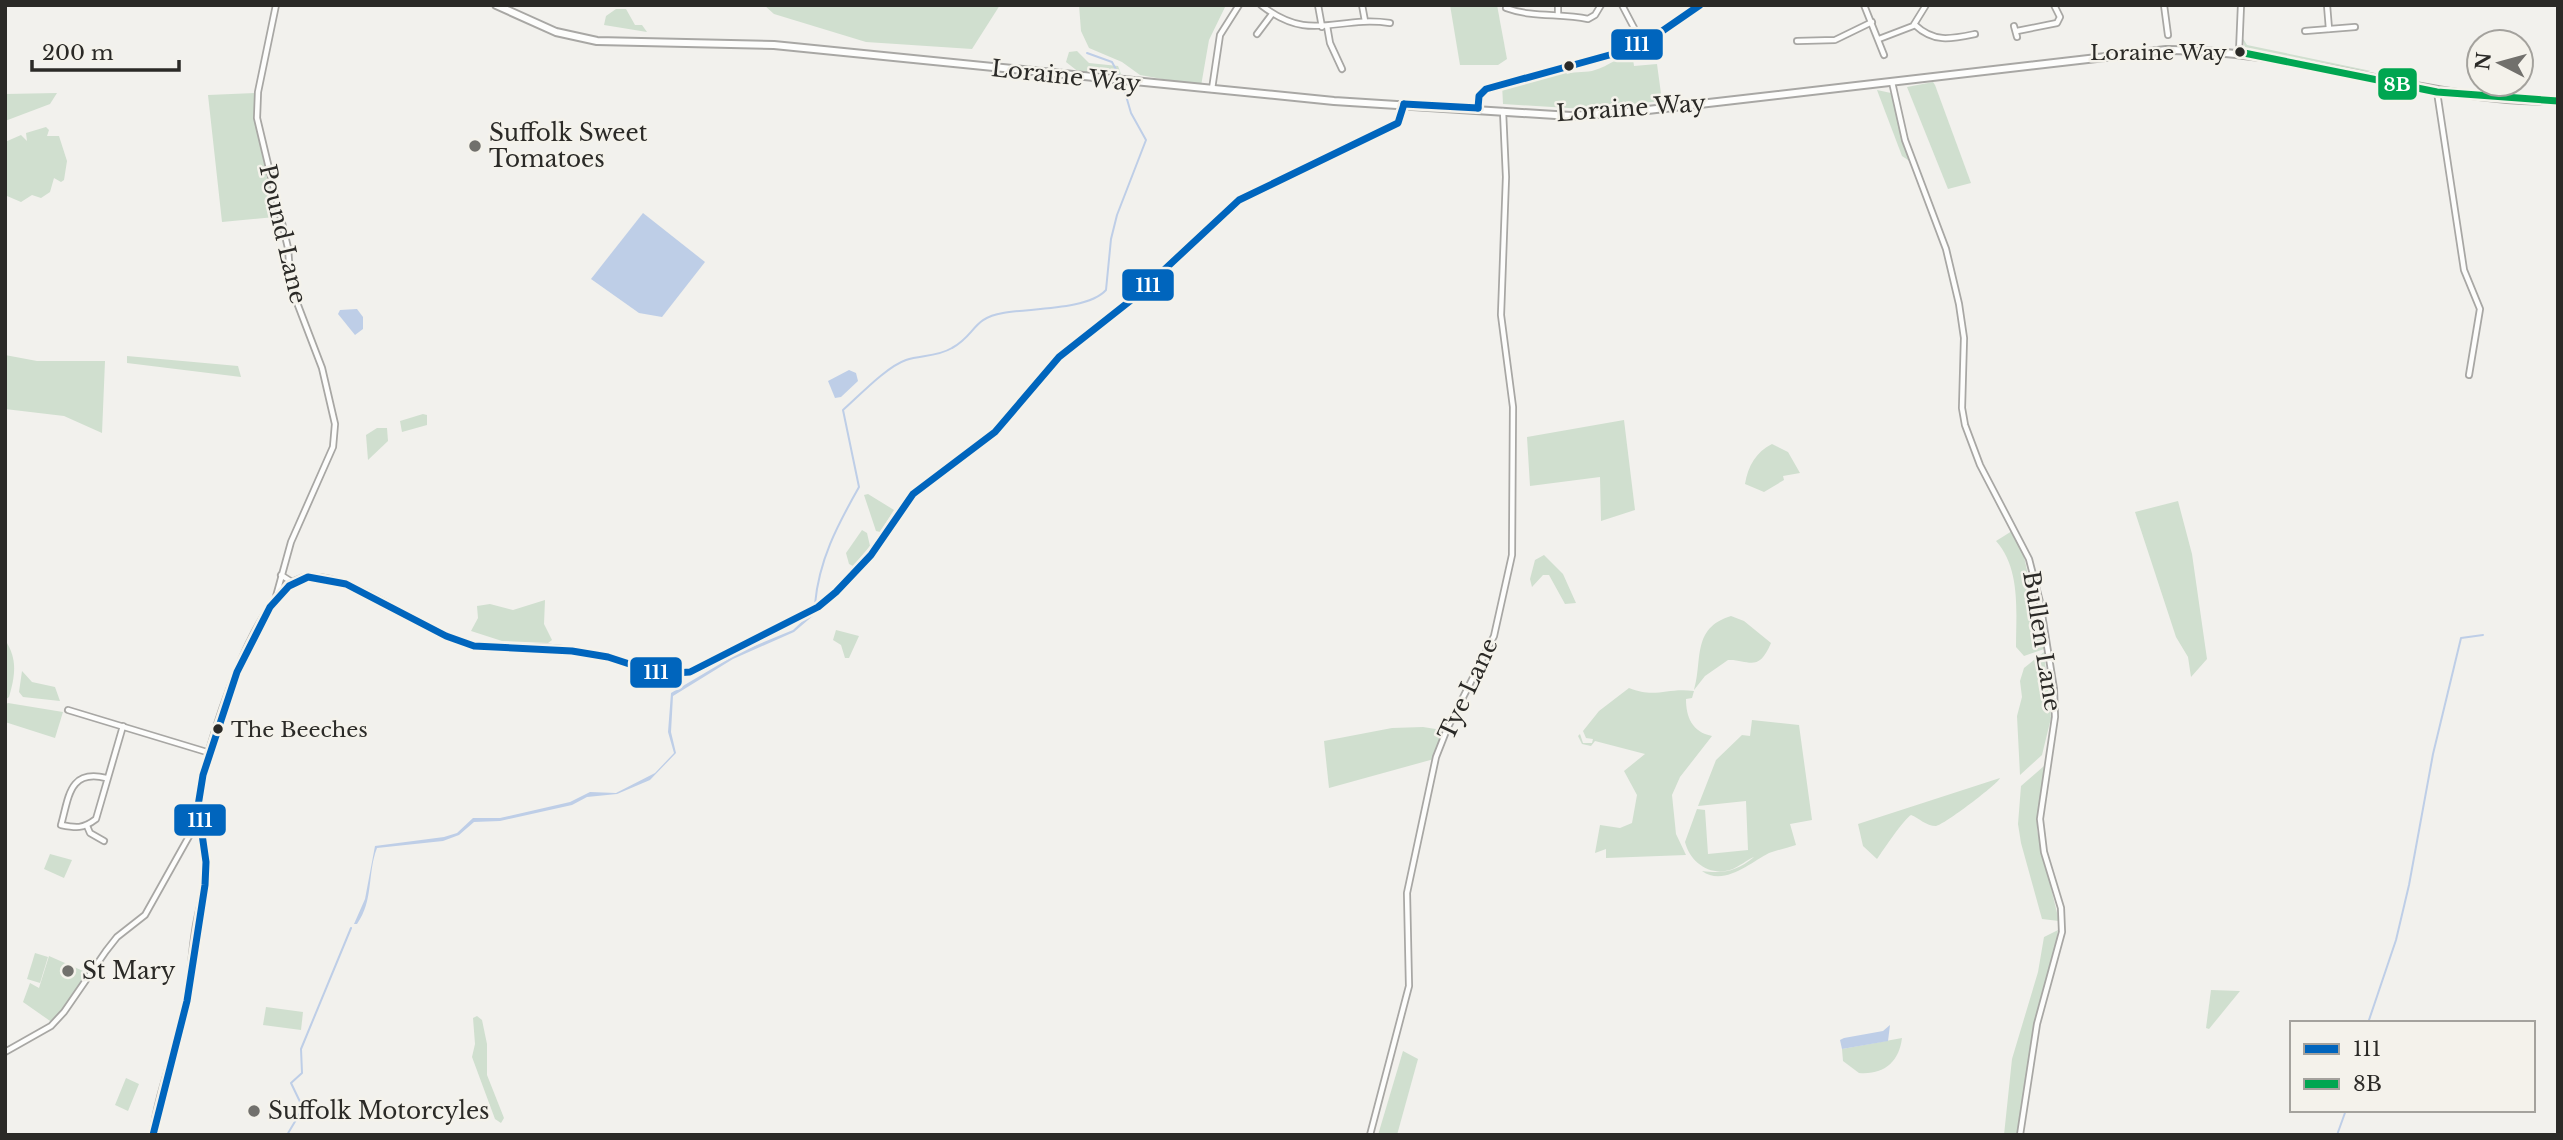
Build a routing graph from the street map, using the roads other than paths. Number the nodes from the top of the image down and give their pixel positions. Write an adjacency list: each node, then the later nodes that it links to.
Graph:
1 (276, 5): 48 (street, Pound Lane)
2 (496, 5): 41 (main road, Loraine Way)
3 (1239, 5): 41 (street)
4 (1261, 5): 18 (street)
5 (1318, 5): 24 (street)
6 (1362, 5): 20 (street)
7 (1558, 5): 19 (street)
8 (1601, 5): 19 (street)
9 (1700, 5): 36 (main road)
10 (1864, 5): 21 (street)
11 (1926, 5): 23 (street)
12 (2054, 5): 30 (street)
13 (2164, 5): 26 (street)
14 (2241, 5): 37 (street)
15 (2327, 5): 28 (street)
16 (1624, 6): 36 (street)
17 (1506, 8): 19 (street)
18 (1272, 14): 24 (street); 31 (street)
19 (1558, 15)
20 (1365, 21): 22 (street); 24 (street)
21 (1872, 22): 34 (street); 35 (street)
22 (1390, 23)
23 (1915, 25): 32 (street); 34 (street)
24 (1324, 27): 39 (street)
25 (2355, 27): 28 (street)
26 (2167, 28): 27 (street); 33 (street)
27 (2160, 29)
28 (2329, 29): 29 (street)
29 (2305, 30)
30 (2016, 32)
31 (1256, 34)
32 (1975, 34)
33 (2168, 36)
34 (1879, 39): 38 (street)
35 (1797, 41)
36 (1642, 43): 45 (main road)
37 (2239, 52): 40 (main road, Loraine Way); 42 (main road, Loraine Way)
38 (1884, 55)
39 (1342, 69)
40 (1892, 82): 46 (main road, Loraine Way); 61 (street, Bullen Lane)
41 (1212, 90): 44 (main road, Loraine Way)
42 (2437, 92): 43 (main road, Loraine Way); 47 (street)
43 (2558, 101)
44 (1404, 104): 45 (main road, Loraine Way); 49 (street)
45 (1478, 108): 46 (main road, Loraine Way)
46 (1503, 110): 60 (street, Tye Lane)
47 (2469, 375)
48 (281, 575): 49 (street); 50 (street, Pound Lane)
49 (292, 582): 50 (street)
50 (275, 600): 53 (street)
51 (68, 710): 52 (street)
52 (123, 726): 53 (street); 54 (street)
53 (210, 753): 56 (street)
54 (106, 778): 55 (street); 55 (street)
55 (87, 826): 57 (street)
56 (201, 826): 58 (street); 59 (street)
57 (104, 841)
58 (5, 1052)
59 (153, 1135)
60 (1370, 1135)
61 (2020, 1135)

